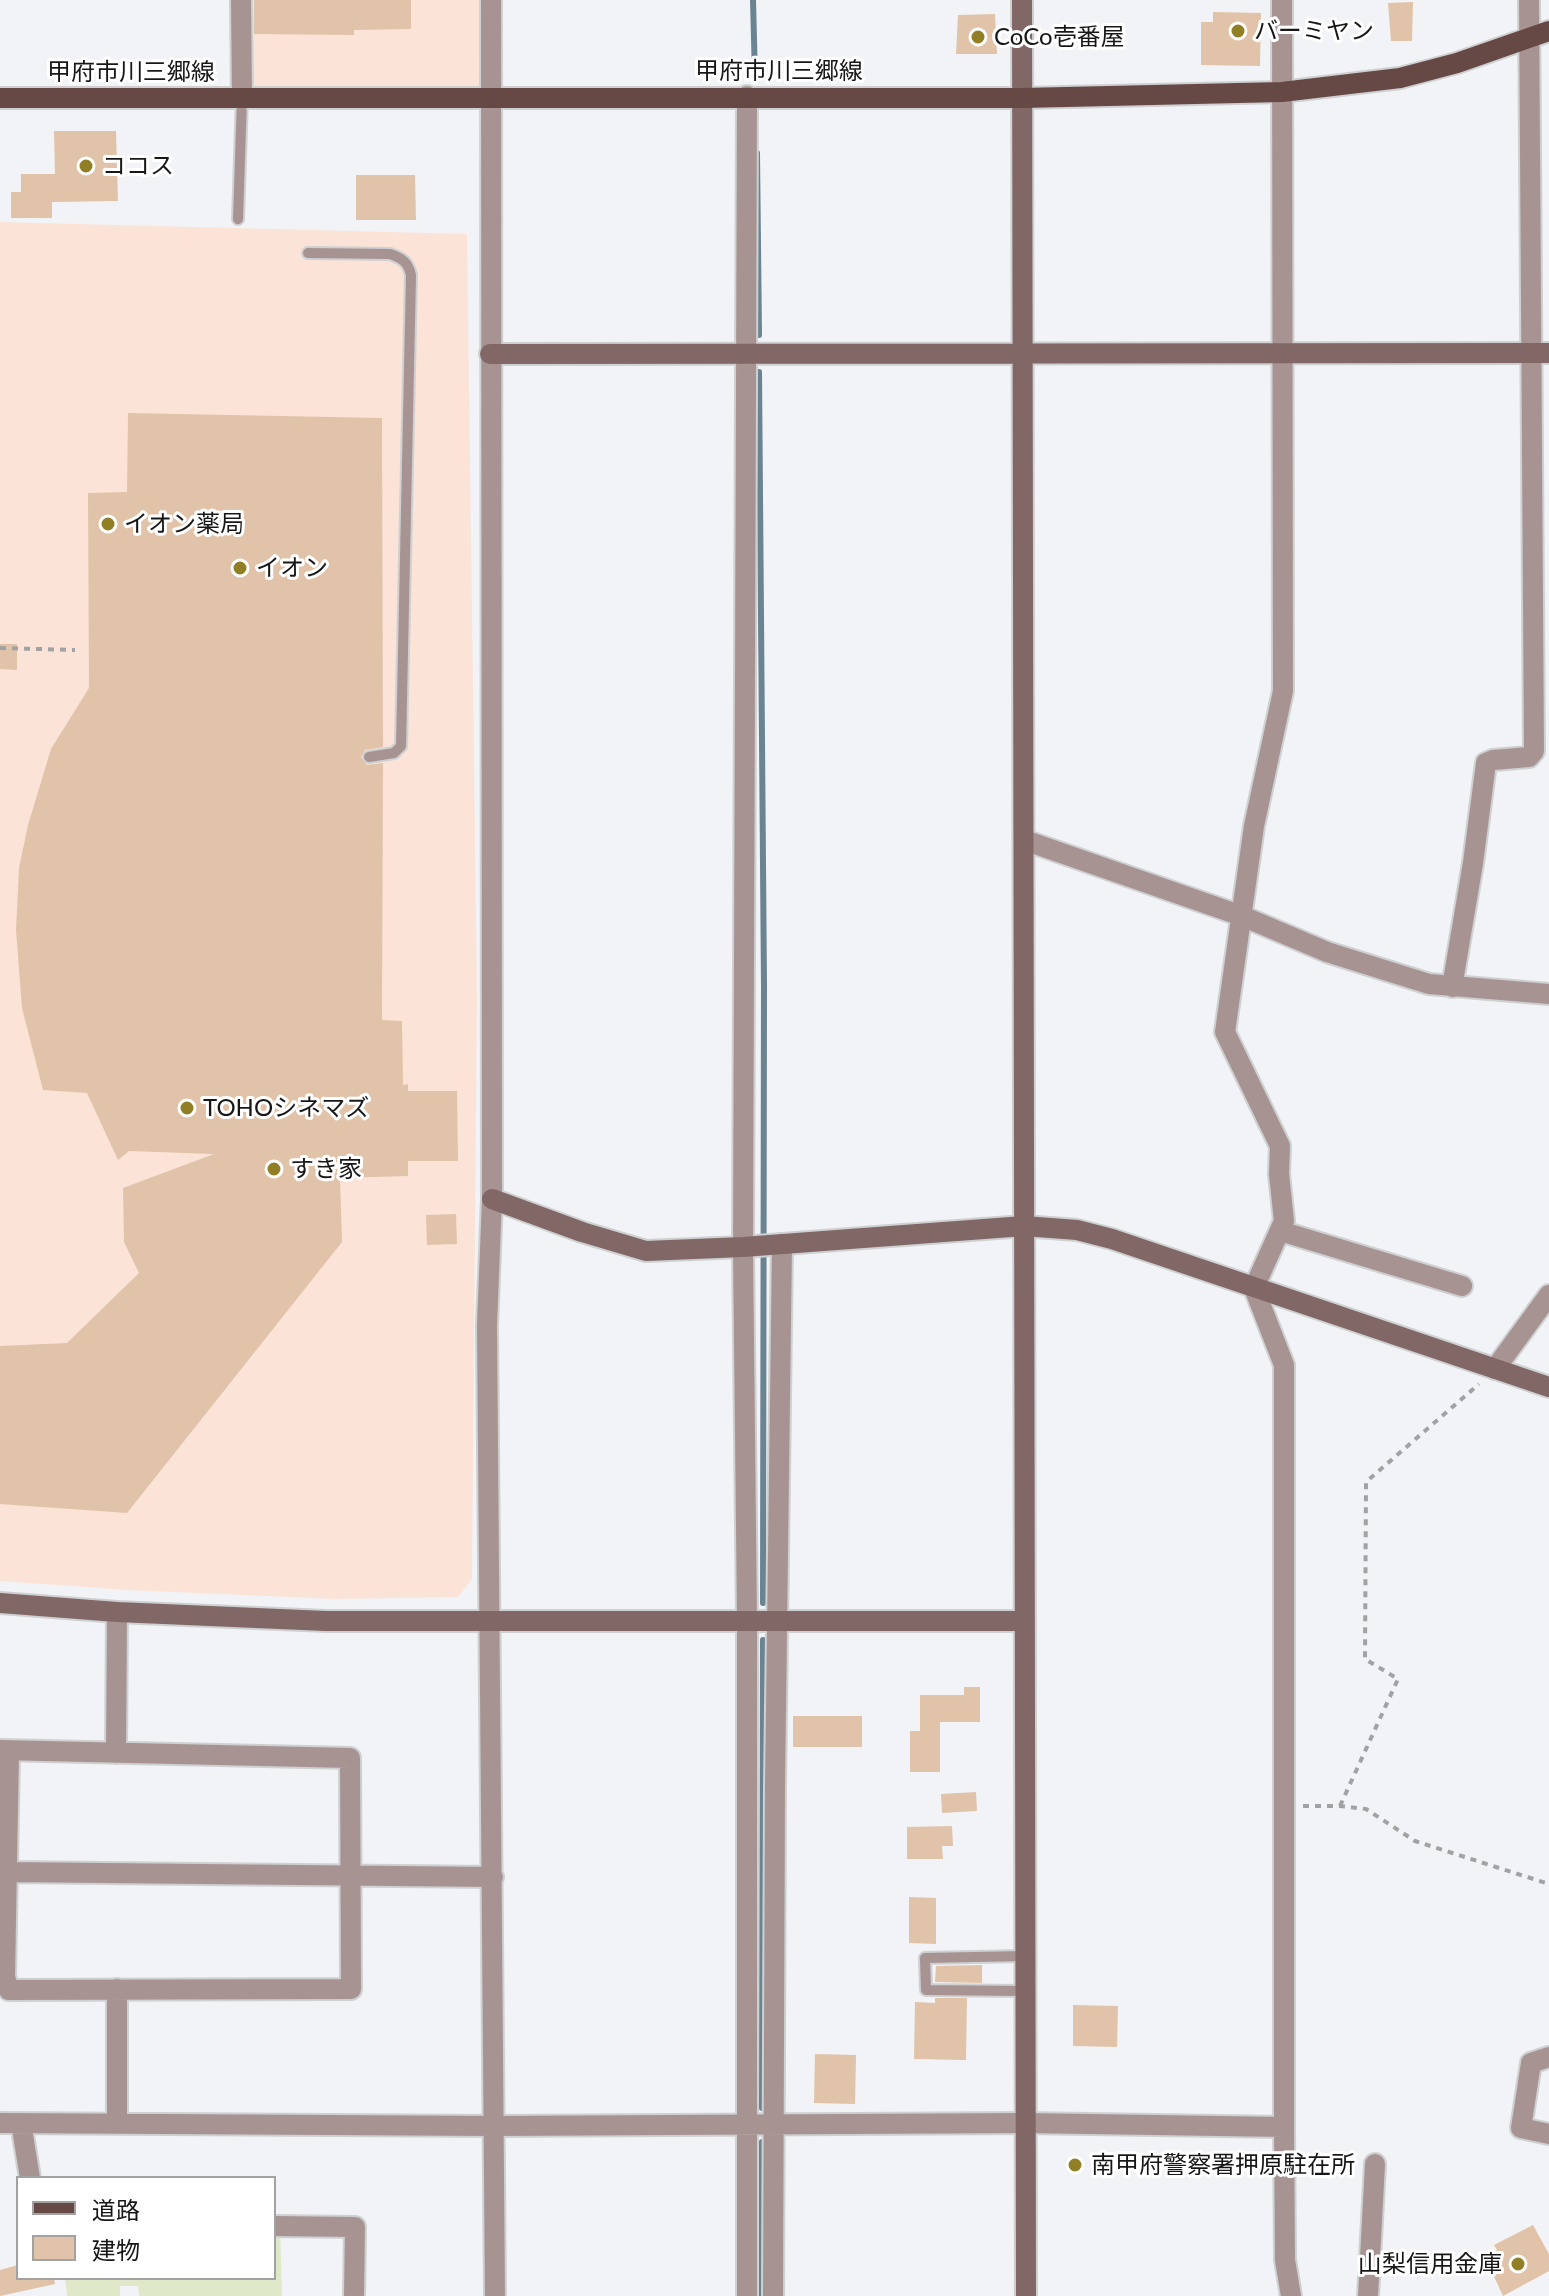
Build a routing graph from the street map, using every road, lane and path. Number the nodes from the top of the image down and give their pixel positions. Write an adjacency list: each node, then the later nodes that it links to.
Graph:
1 (241, 0): 10 (street)
2 (491, 0): 11 (street)
3 (1022, 0): 13 (street)
4 (1282, 0): 8 (street)
5 (1529, 0): 7 (street)
6 (1549, 31): 7 (main road, 甲府市川三郷線)
7 (1529, 39): 8 (main road, 甲府市川三郷線); 16 (street)
8 (1282, 92): 13 (main road, 甲府市川三郷線); 19 (street)
9 (747, 96): 11 (main road, 甲府市川三郷線); 13 (main road, 甲府市川三郷線); 17 (street)
10 (242, 97): 11 (main road, 甲府市川三郷線); 12 (main road, 甲府市川三郷線); 14 (lane)
11 (491, 97): 20 (street)
12 (0, 98)
13 (1022, 98): 18 (street)
14 (238, 219)
15 (308, 253): 23 (lane)
16 (1540, 352): 19 (street); 26 (street)
17 (747, 353): 18 (street); 20 (street); 32 (street)
18 (1023, 353): 19 (street); 24 (street)
19 (1283, 353): 25 (street)
20 (490, 354): 28 (street)
21 (0, 648): 22 (path)
22 (75, 650)
23 (369, 757)
24 (1024, 840): 25 (street); 29 (street)
25 (1242, 916): 26 (street); 30 (street)
26 (1452, 987): 27 (street)
27 (1549, 994)
28 (492, 1199): 32 (street); 43 (street)
29 (1024, 1226): 31 (street); 34 (street); 42 (street)
30 (1280, 1231): 33 (street); 34 (street)
31 (782, 1244): 32 (street); 41 (street)
32 (743, 1247): 40 (street)
33 (1462, 1286)
34 (1254, 1288): 36 (street); 47 (street)
35 (1549, 1295): 36 (street)
36 (1495, 1369): 37 (street); 46 (path)
37 (1549, 1387)
38 (0, 1603): 39 (street)
39 (117, 1612): 43 (street); 45 (street)
40 (747, 1621): 41 (street); 43 (street); 62 (street)
41 (778, 1621): 42 (street); 61 (street)
42 (1024, 1621): 52 (street)
43 (491, 1622): 50 (street)
44 (4, 1751): 45 (street); 48 (street)
45 (116, 1753): 49 (street)
46 (1340, 1806): 47 (path); 51 (path)
47 (1285, 1807): 64 (street)
48 (8, 1872): 49 (street); 53 (street)
49 (351, 1876): 50 (street); 54 (street)
50 (493, 1877): 63 (street)
51 (1549, 1884)
52 (1024, 1956): 55 (street); 55 (lane)
53 (3, 1964): 54 (street)
54 (117, 1989): 59 (street)
55 (1024, 1991): 60 (street)
56 (1549, 2057): 65 (street)
57 (0, 2123): 58 (street)
58 (21, 2123): 59 (street); 67 (street)
59 (117, 2123): 63 (street)
60 (1024, 2123): 61 (street); 64 (street); 73 (street)
61 (774, 2124): 62 (street); 72 (street)
62 (747, 2125): 63 (street); 71 (street)
63 (494, 2126): 70 (street)
64 (1284, 2127): 74 (street)
65 (1549, 2134)
66 (1375, 2164): 75 (street)
67 (30, 2176)
68 (276, 2226): 69 (street)
69 (354, 2296)
70 (495, 2296)
71 (747, 2296)
72 (773, 2296)
73 (1026, 2296)
74 (1291, 2296)
75 (1368, 2296)

